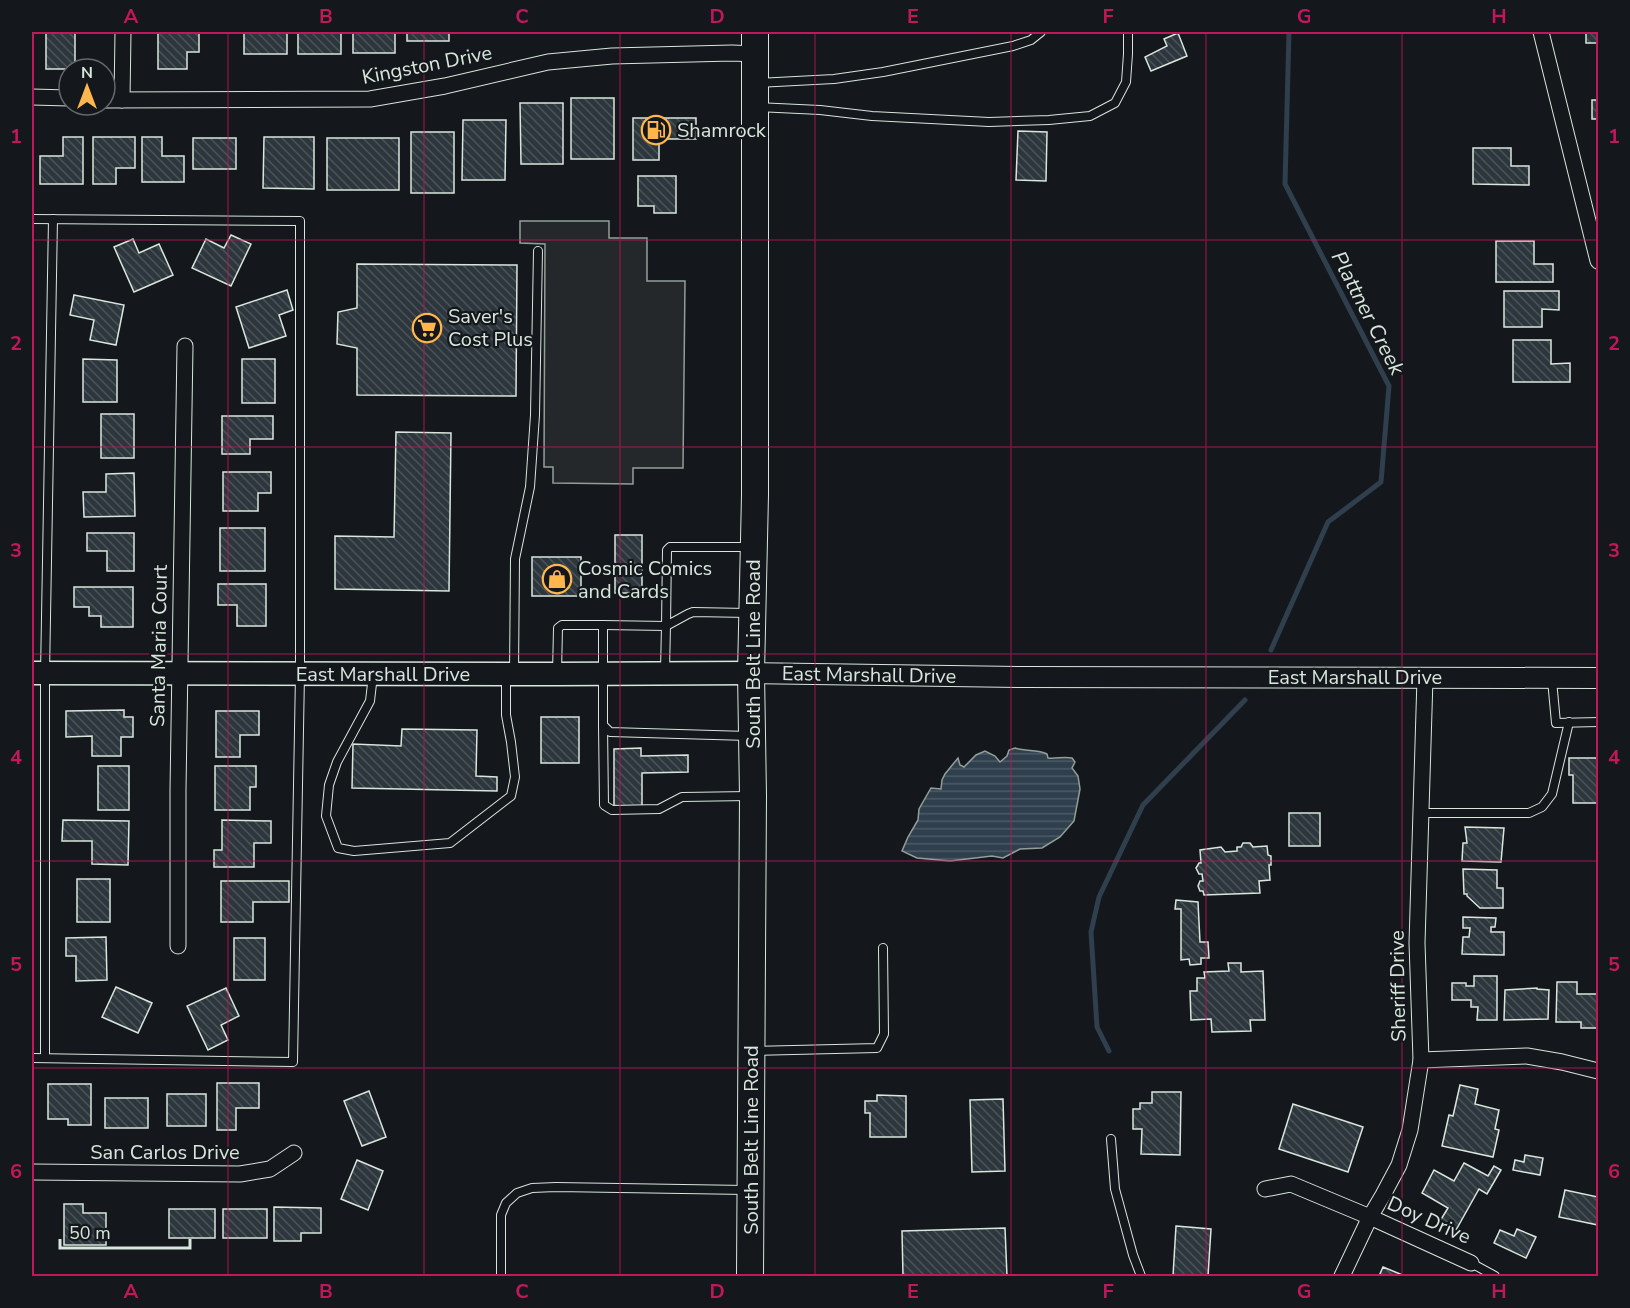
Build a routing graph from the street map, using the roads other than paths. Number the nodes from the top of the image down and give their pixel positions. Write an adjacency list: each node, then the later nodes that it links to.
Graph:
1 (123, 32): 10 (street)
2 (1041, 32): 6 (lane)
3 (1128, 32): 6 (lane)
4 (1541, 32): 14 (street)
5 (755, 43): 6 (main road, South Belt Line Road); 10 (street, Kingston Drive)
6 (755, 95): 16 (main road, South Belt Line Road)
7 (32, 97): 8 (street)
8 (57, 98)
9 (117, 100): 10 (street, Kingston Drive)
10 (122, 100)
11 (32, 219): 12 (lane)
12 (53, 219): 21 (lane); 22 (lane)
13 (538, 251): 24 (lane)
14 (1599, 261)
15 (185, 346): 28 (street, Santa Maria Court)
16 (754, 547): 17 (main road, South Belt Line Road); 19 (lane)
17 (752, 613): 19 (lane); 20 (main road, South Belt Line Road)
18 (603, 626): 19 (lane); 25 (lane); 26 (lane)
19 (666, 626): 27 (lane)
20 (751, 673): 27 (main road, East Marshall Drive); 29 (street, East Marshall Drive); 35 (main road, South Belt Line Road)
21 (38, 674): 28 (main road, East Marshall Drive); 42 (lane)
22 (300, 674): 23 (main road, East Marshall Drive); 28 (main road, East Marshall Drive); 42 (lane)
23 (373, 674): 24 (main road, East Marshall Drive); 24 (lane)
24 (510, 674): 25 (main road, East Marshall Drive)
25 (557, 674): 26 (main road, East Marshall Drive)
26 (602, 674): 27 (main road, East Marshall Drive); 34 (lane)
27 (665, 674)
28 (179, 675): 38 (street, Santa Maria Court)
29 (1425, 678): 30 (street, East Marshall Drive); 37 (street, Sheriff Drive)
30 (1552, 678): 31 (street, East Marshall Drive); 32 (lane)
31 (1599, 678)
32 (1569, 722): 33 (lane); 37 (lane)
33 (1599, 722)
34 (603, 725): 35 (lane); 36 (lane)
35 (752, 736): 36 (main road, South Belt Line Road)
36 (753, 796): 40 (main road, South Belt Line Road)
37 (1421, 813): 43 (street, Sheriff Drive)
38 (178, 946)
39 (883, 948): 40 (lane)
40 (751, 1051): 49 (main road, South Belt Line Road)
41 (32, 1058): 42 (lane)
42 (45, 1058)
43 (1421, 1060): 44 (street); 50 (street, Sheriff Drive)
44 (1599, 1071)
45 (1111, 1139): 54 (lane)
46 (294, 1153): 47 (street, San Carlos Drive)
47 (32, 1172)
48 (1265, 1189): 50 (street, Doy Drive)
49 (751, 1190): 52 (lane); 53 (main road, South Belt Line Road)
50 (1370, 1217): 51 (street, Doy Drive); 55 (street, Sheriff Drive)
51 (1472, 1263): 56 (lane)
52 (501, 1276)
53 (750, 1276)
54 (1141, 1276)
55 (1342, 1276)
56 (1495, 1276)

